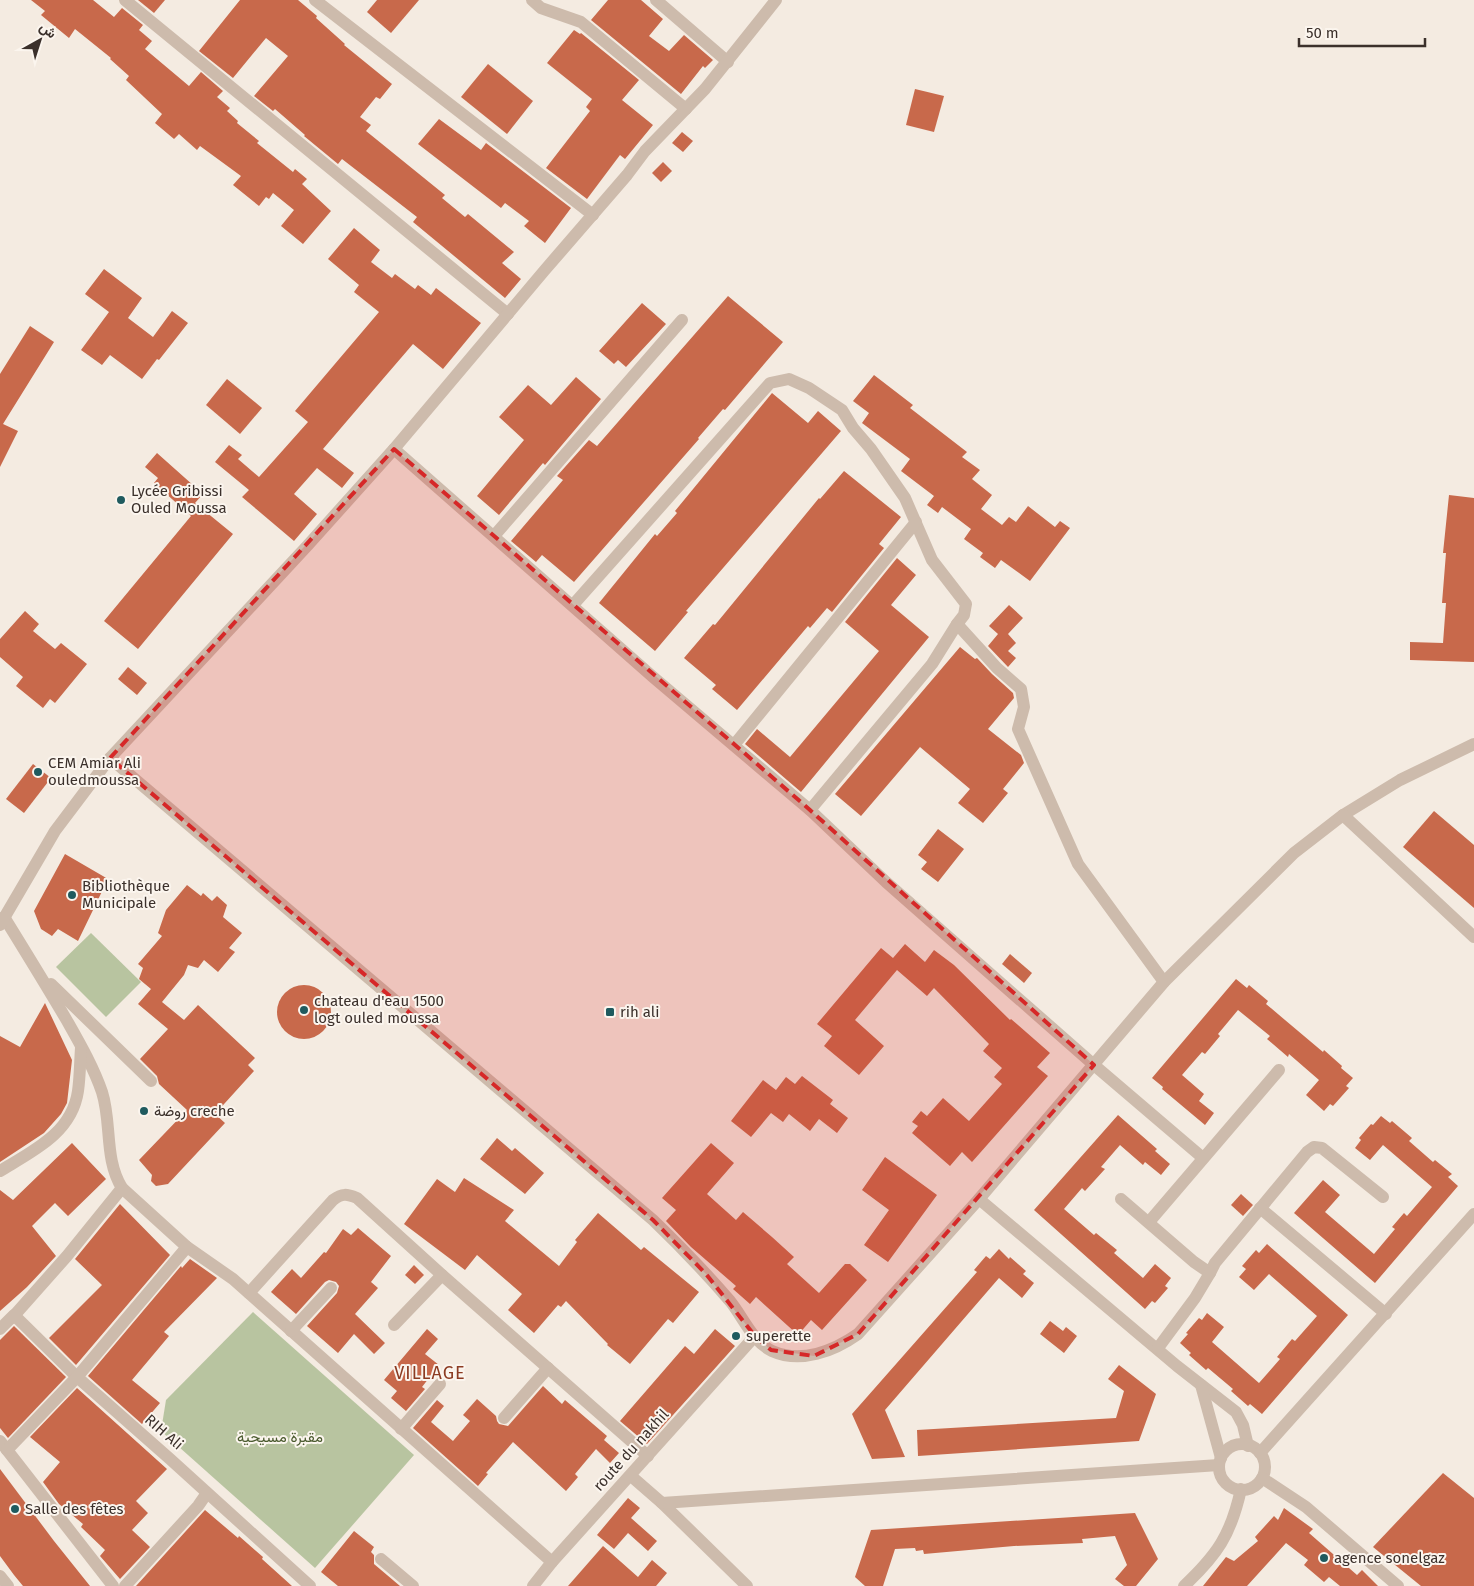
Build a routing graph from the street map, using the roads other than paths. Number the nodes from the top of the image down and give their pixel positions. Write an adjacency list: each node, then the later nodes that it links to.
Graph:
1 (125, 0): 9 (street)
2 (315, 0): 8 (street)
3 (656, 0): 6 (street)
4 (776, 0): 6 (street)
5 (539, 3): 7 (street)
6 (728, 62): 7 (street)
7 (686, 108): 8 (street)
8 (593, 215): 9 (street)
9 (508, 314): 11 (street)
10 (682, 320): 13 (street)
11 (394, 449): 13 (street); 18 (street)
12 (916, 522): 14 (street); 15 (street); 17 (street)
13 (494, 536): 14 (street)
14 (573, 605): 17 (street)
15 (958, 624): 19 (street); 24 (street)
16 (1474, 744): 20 (street)
17 (734, 745): 19 (street)
18 (110, 758): 21 (street); 48 (street)
19 (810, 810): 26 (street)
20 (1343, 816): 22 (street); 24 (street)
21 (2, 921): 23 (street)
22 (1474, 936)
23 (43, 978): 25 (street); 28 (street)
24 (1164, 982): 26 (street)
25 (81, 1046): 30 (street); 31 (street)
26 (1094, 1065): 29 (street); 33 (street)
27 (1279, 1070): 29 (street)
28 (151, 1082)
29 (1203, 1158): 37 (street)
30 (0, 1171)
31 (122, 1188): 38 (street); 44 (street)
32 (1384, 1197): 35 (street)
33 (979, 1199): 48 (street); 49 (street)
34 (1121, 1199): 37 (street)
35 (1260, 1208): 39 (street); 43 (street)
36 (1474, 1214): 43 (street)
37 (1149, 1222): 39 (street)
38 (188, 1247): 42 (street); 51 (street)
39 (1210, 1273): 49 (street)
40 (442, 1275): 42 (street); 45 (street); 50 (street)
41 (331, 1288): 47 (street)
42 (249, 1293): 47 (street)
43 (1386, 1314): 58 (street)
44 (12, 1318): 46 (street); 51 (street, RIH Ali)
45 (394, 1325)
46 (0, 1329)
47 (291, 1331): 55 (street)
48 (755, 1336): 59 (street, route du nakhil)
49 (1158, 1348): 53 (street)
50 (548, 1368): 54 (street); 59 (street)
51 (77, 1377): 56 (street); 64 (street, RIH Ali)
52 (440, 1384): 55 (street)
53 (1201, 1385): 57 (street); 60 (street)
54 (504, 1418)
55 (401, 1429): 67 (street)
56 (3, 1445): 70 (street)
57 (1248, 1446): 58 (street); 60 (street)
58 (1260, 1453): 62 (street)
59 (648, 1456): 61 (street, route du nakhil)
60 (1220, 1462): 63 (street); 65 (street)
61 (631, 1476): 65 (street); 67 (street, route du nakhil)
62 (1262, 1478): 63 (street); 77 (street)
63 (1241, 1490): 76 (street)
64 (207, 1492): 71 (street); 72 (street, RIH Ali)
65 (662, 1503): 75 (street)
66 (381, 1559): 73 (street)
67 (552, 1562): 74 (street, route du nakhil)
68 (0, 1576): 69 (street)
69 (8, 1586)
70 (113, 1586)
71 (125, 1586)
72 (310, 1586)
73 (413, 1586)
74 (533, 1586)
75 (747, 1586)
76 (1184, 1586)
77 (1398, 1586)

